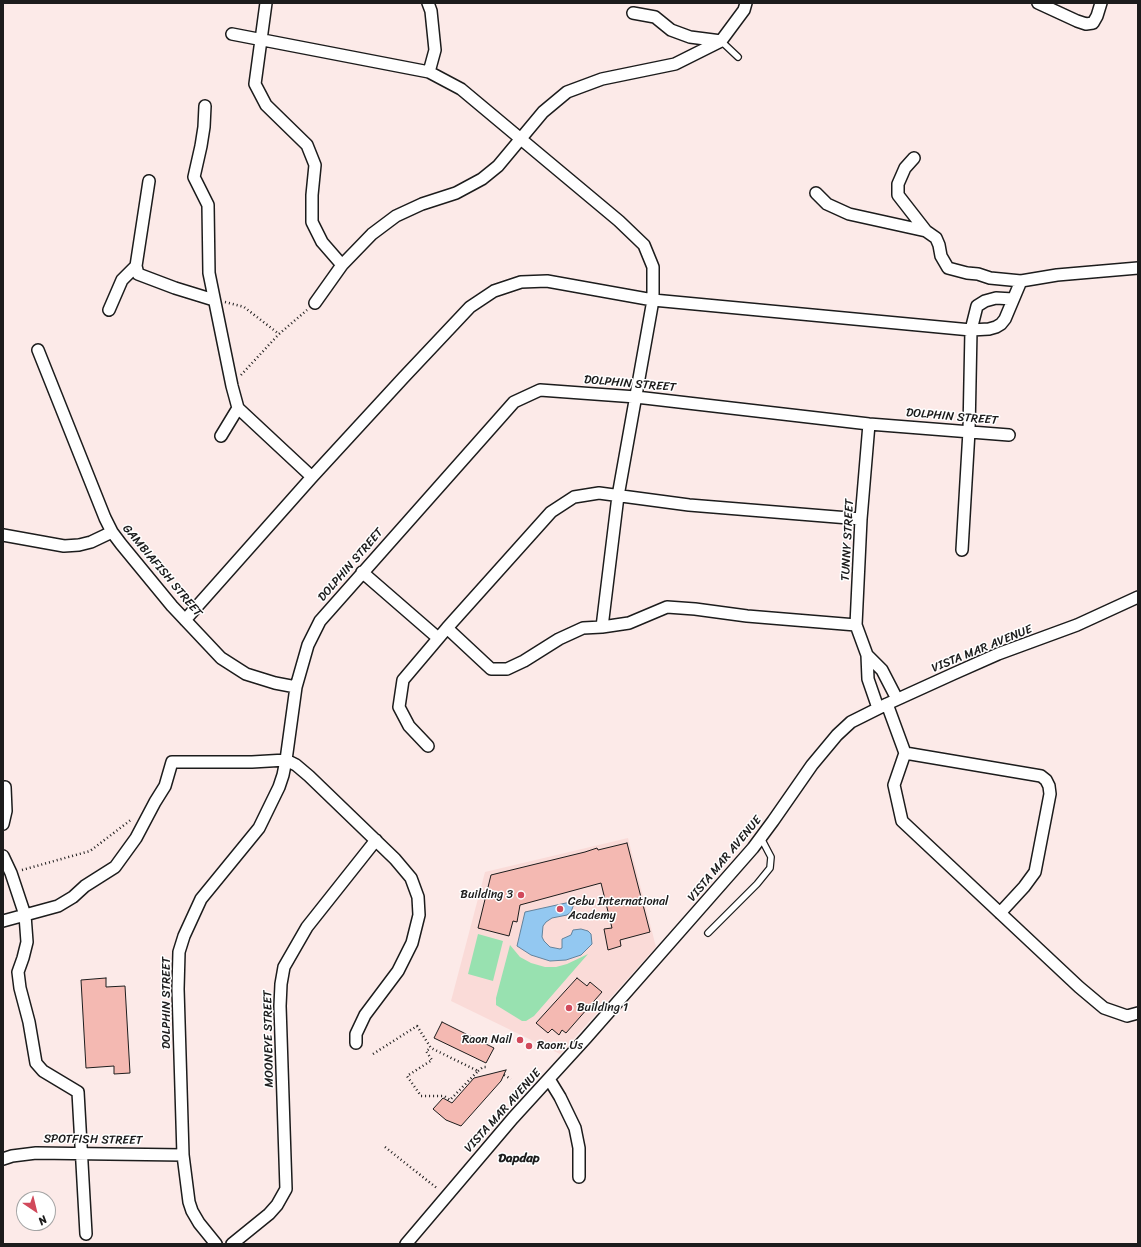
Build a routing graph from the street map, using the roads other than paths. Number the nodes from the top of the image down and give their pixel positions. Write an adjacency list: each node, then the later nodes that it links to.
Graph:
1 (266, 3): 8 (street)
2 (428, 3): 11 (street)
3 (746, 3): 9 (street)
4 (1038, 3): 5 (street)
5 (1101, 3)
6 (633, 13): 9 (street)
7 (232, 34): 8 (street)
8 (261, 39): 11 (street); 18 (street)
9 (721, 41): 10 (lane); 13 (street)
10 (738, 57)
11 (429, 72): 13 (street)
12 (205, 106): 23 (street)
13 (520, 138): 18 (street); 24 (street)
14 (914, 158): 17 (street)
15 (149, 181): 19 (street)
16 (816, 193): 17 (street)
17 (926, 231): 21 (street)
18 (342, 265): 25 (street)
19 (136, 266): 23 (street); 26 (street)
20 (1138, 268): 21 (street)
21 (1021, 281): 22 (street)
22 (1013, 298): 27 (street); 27 (street)
23 (214, 300): 30 (street)
24 (653, 300): 27 (street); 29 (street); 35 (street)
25 (315, 303)
26 (109, 310)
27 (971, 330): 32 (street)
28 (38, 350): 38 (street, GAMBIAFISH STREET)
29 (636, 397): 31 (street, DOLPHIN STREET); 36 (street); 41 (street, DOLPHIN STREET)
30 (238, 408): 34 (street); 35 (street)
31 (869, 424): 32 (street, DOLPHIN STREET); 37 (street, TUNNY STREET)
32 (970, 432): 33 (street, DOLPHIN STREET); 40 (street)
33 (1009, 435)
34 (221, 436)
35 (312, 477): 43 (street)
36 (618, 496): 37 (street); 45 (street); 46 (street)
37 (861, 519): 44 (street, TUNNY STREET)
38 (112, 532): 39 (street); 43 (street, GAMBIAFISH STREET)
39 (3, 535)
40 (962, 550)
41 (362, 572): 47 (street); 49 (street, DOLPHIN STREET)
42 (1138, 596): 50 (street, VISTA MAR AVENUE)
43 (185, 620): 49 (street, GAMBIAFISH STREET)
44 (856, 625): 45 (street); 48 (street, TUNNY STREET)
45 (602, 627): 46 (street)
46 (447, 628): 47 (street)
47 (438, 638): 51 (street)
48 (867, 655): 50 (street, TUNNY STREET); 50 (street, TUNNY STREET)
49 (296, 687): 53 (street, DOLPHIN STREET)
50 (887, 704): 52 (street); 56 (street, VISTA MAR AVENUE)
51 (428, 746)
52 (905, 752): 59 (street); 59 (street)
53 (286, 760): 57 (street); 60 (street); 67 (street, DOLPHIN STREET)
54 (5, 787): 55 (street)
55 (3, 824)
56 (761, 838): 62 (lane); 65 (street, VISTA MAR AVENUE)
57 (376, 840): 64 (street); 72 (street, MOONEYE STREET)
58 (3, 856): 60 (street)
59 (1000, 913): 63 (street)
60 (24, 914): 61 (street); 66 (street)
61 (3, 921)
62 (708, 933)
63 (1138, 1013)
64 (356, 1044)
65 (549, 1079): 69 (street); 73 (street, VISTA MAR AVENUE)
66 (81, 1153): 67 (street, SPOTFISH STREET); 68 (street, SPOTFISH STREET); 70 (street)
67 (183, 1154): 71 (street, DOLPHIN STREET)
68 (3, 1159)
69 (579, 1177)
70 (86, 1234)
71 (216, 1244)
72 (232, 1244)
73 (406, 1244)

